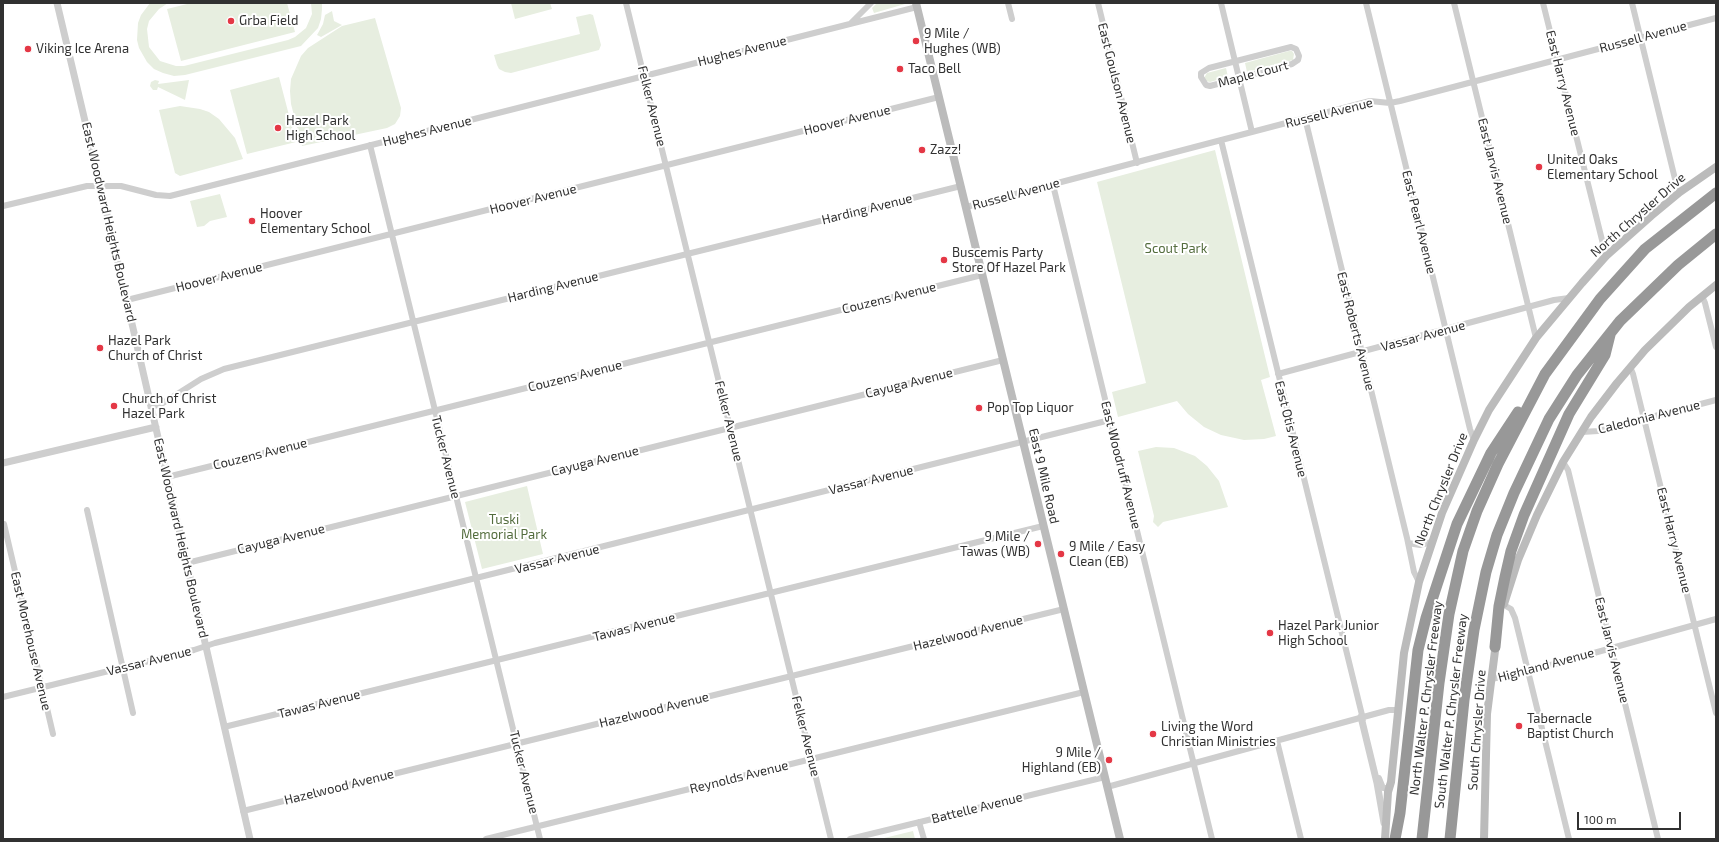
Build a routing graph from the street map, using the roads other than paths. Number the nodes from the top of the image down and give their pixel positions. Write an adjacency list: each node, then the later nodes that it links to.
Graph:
1 (56, 3): 31 (street, East Woodward Heights Boulevard)
2 (626, 3): 18 (street, Felker Avenue)
3 (871, 3): 14 (street)
4 (1008, 3): 13 (street)
5 (1098, 3): 27 (street, East Goulson Avenue)
6 (1221, 3): 17 (street)
7 (1366, 3): 22 (street, East Pearl Avenue)
8 (1454, 3): 20 (street, East Jarvis Avenue)
9 (1543, 3): 16 (street, East Harry Avenue)
10 (1632, 3): 15 (street)
11 (916, 5): 14 (street, Hughes Avenue); 21 (main road, East 9 Mile Road)
12 (1716, 18): 15 (street, Russell Avenue)
13 (1012, 19)
14 (850, 24): 18 (street, Hughes Avenue)
15 (1641, 38): 16 (street, Russell Avenue); 33 (street)
16 (1557, 60): 20 (street, Russell Avenue); 40 (street, East Harry Avenue)
17 (1235, 61): 19 (street); 19 (street, Maple Court); 19 (street, Maple Court)
18 (644, 76): 26 (street, Hughes Avenue); 28 (street, Felker Avenue)
19 (1239, 78): 24 (street)
20 (1473, 82): 22 (street, Russell Avenue); 46 (street, East Jarvis Avenue)
21 (939, 97): 28 (street, Hoover Avenue); 32 (main road, East 9 Mile Road)
22 (1390, 102): 23 (street, Russell Avenue); 48 (street, East Pearl Avenue)
23 (1305, 118): 24 (street, Russell Avenue); 53 (street, East Roberts Avenue)
24 (1252, 132): 25 (street, Russell Avenue)
25 (1221, 140): 27 (street, Russell Avenue); 56 (street, East Otis Avenue)
26 (370, 145): 31 (street, Hughes Avenue); 37 (street, Tucker Avenue)
27 (1137, 163): 30 (street, Russell Avenue)
28 (666, 165): 37 (street, Hoover Avenue); 39 (street, Felker Avenue)
29 (1716, 167): 33 (main road, North Chrysler Drive)
30 (1052, 185): 36 (street, Russell Avenue); 62 (street, East Woodruff Avenue)
31 (101, 186): 35 (street, Hughes Avenue); 45 (street, East Woodward Heights Boulevard)
32 (961, 186): 36 (main road, East 9 Mile Road); 39 (street, Harding Avenue)
33 (1680, 192): 40 (main road, North Chrysler Drive)
34 (1716, 193): 57 (highway, North Walter P. Chrysler Freeway)
35 (3, 206)
36 (966, 207): 41 (main road, East 9 Mile Road)
37 (392, 234): 45 (street, Hoover Avenue); 47 (street, Tucker Avenue)
38 (1716, 234): 49 (highway, South Walter P. Chrysler Freeway)
39 (688, 254): 47 (street, Harding Avenue); 51 (street, Felker Avenue)
40 (1606, 256): 44 (main road, North Chrysler Drive)
41 (982, 274): 51 (street, Couzens Avenue); 54 (main road, East 9 Mile Road)
42 (1716, 285): 43 (main road, South Chrysler Drive)
43 (1702, 296): 52 (street); 55 (main road, South Chrysler Drive)
44 (1569, 298): 46 (street, Vassar Avenue); 50 (main road, North Chrysler Drive)
45 (127, 300): 59 (street, East Woodward Heights Boulevard)
46 (1527, 307): 48 (street, Vassar Avenue); 50 (street, East Jarvis Avenue)
47 (414, 322): 59 (street, Harding Avenue); 60 (street, Tucker Avenue)
48 (1445, 330): 53 (street, Vassar Avenue); 66 (street, East Pearl Avenue)
49 (1612, 331): 87 (highway); 126 (highway, South Walter P. Chrysler Freeway)
50 (1536, 338): 66 (main road, North Chrysler Drive)
51 (710, 342): 60 (street, Couzens Avenue); 64 (street, Felker Avenue)
52 (1716, 348)
53 (1362, 352): 56 (street, Vassar Avenue); 77 (street, East Roberts Avenue)
54 (1003, 360): 64 (street, Cayuga Avenue); 67 (main road, East 9 Mile Road)
55 (1630, 367): 61 (street, East Harry Avenue); 65 (main road, South Chrysler Drive)
56 (1278, 374): 100 (street, East Otis Avenue)
57 (1545, 374): 115 (highway); 125 (highway, North Walter P. Chrysler Freeway)
58 (1716, 400): 61 (street, Caledonia Avenue)
59 (152, 407): 63 (street, East Woodward Heights Boulevard)
60 (435, 411): 70 (street, Couzens Avenue); 71 (street, Tucker Avenue)
61 (1644, 419): 65 (street, Caledonia Avenue); 85 (street, East Harry Avenue)
62 (1110, 420): 67 (street, Vassar Avenue); 106 (street, East Woodruff Avenue)
63 (156, 426): 69 (street); 70 (street, East Woodward Heights Boulevard)
64 (730, 428): 71 (street, Cayuga Avenue); 73 (street, Felker Avenue)
65 (1582, 432): 68 (main road, South Chrysler Drive)
66 (1474, 440): 76 (main road, North Chrysler Drive)
67 (1023, 442): 73 (street, Vassar Avenue); 75 (main road, East 9 Mile Road)
68 (1563, 462): 82 (main road, South Chrysler Drive); 88 (street, East Jarvis Avenue)
69 (3, 463)
70 (167, 477): 78 (street, East Woodward Heights Boulevard)
71 (456, 496): 78 (street, Cayuga Avenue); 79 (street, Tucker Avenue)
72 (87, 510): 90 (street)
73 (750, 510): 79 (street, Vassar Avenue); 81 (street, Felker Avenue)
74 (4, 524): 94 (street, East Morehouse Avenue)
75 (1043, 526): 81 (street, Tawas Avenue); 83 (main road, East 9 Mile Road)
76 (1432, 542): 77 (street); 80 (main road, North Chrysler Drive)
77 (1408, 543): 80 (street, East Roberts Avenue)
78 (187, 563): 86 (street, East Woodward Heights Boulevard)
79 (476, 578): 86 (street, Vassar Avenue); 89 (street, Tucker Avenue)
80 (1419, 582): 97 (main road, North Chrysler Drive)
81 (771, 593): 89 (street, Tawas Avenue); 92 (street, Felker Avenue)
82 (1504, 605): 87 (main road, South Chrysler Drive); 91 (street)
83 (1064, 609): 92 (street, Hazelwood Avenue); 95 (main road, East 9 Mile Road)
84 (1716, 619): 85 (street, Highland Avenue)
85 (1694, 625): 88 (street, Highland Avenue); 99 (street, East Harry Avenue)
86 (206, 646): 90 (street, Vassar Avenue); 101 (street, East Woodward Heights Boulevard)
87 (1496, 647): 93 (main road, South Chrysler Drive)
88 (1612, 648): 91 (street, Highland Avenue); 129 (street, East Jarvis Avenue)
89 (496, 660): 101 (street, Tawas Avenue); 104 (street, Tucker Avenue)
90 (123, 667): 94 (street, Vassar Avenue); 98 (street)
91 (1529, 671): 93 (street, Highland Avenue); 128 (street)
92 (791, 676): 104 (street, Hazelwood Avenue); 105 (street, Felker Avenue)
93 (1491, 679): 127 (main road, South Chrysler Drive)
94 (42, 687): 96 (street, Vassar Avenue); 102 (street, East Morehouse Avenue)
95 (1084, 692): 105 (street, Reynolds Avenue); 107 (main road, East 9 Mile Road)
96 (3, 696)
97 (1398, 710): 100 (street); 108 (main road, North Chrysler Drive)
98 (133, 713)
99 (1716, 713)
100 (1361, 717): 103 (street); 108 (street, East Otis Avenue); 111 (street)
101 (224, 727): 112 (street, East Woodward Heights Boulevard)
102 (53, 734)
103 (1277, 741): 106 (street); 124 (street)
104 (516, 743): 112 (street, Hazelwood Avenue); 114 (street, Tucker Avenue)
105 (811, 759): 114 (street, Reynolds Avenue); 119 (street, Felker Avenue)
106 (1193, 764): 109 (street); 123 (street, East Woodruff Avenue)
107 (1105, 777): 109 (main road, East 9 Mile Road); 113 (street, Battelle Avenue)
108 (1391, 782): 110 (main road, North Chrysler Drive)
109 (1107, 787): 122 (main road, East 9 Mile Road)
110 (1388, 792): 111 (street); 115 (main road, North Chrysler Drive)
111 (1381, 805): 115 (street)
112 (243, 811): 116 (street, East Woodward Heights Boulevard)
113 (919, 822): 120 (street, Battelle Avenue); 121 (street)
114 (537, 827): 117 (street, Reynolds Avenue); 118 (street, Tucker Avenue)
115 (1389, 838)
116 (250, 839)
117 (486, 839)
118 (540, 839)
119 (831, 839)
120 (850, 839)
121 (924, 839)
122 (1120, 839)
123 (1212, 839)
124 (1301, 839)
125 (1422, 839)
126 (1450, 839)
127 (1484, 839)
128 (1569, 839)
129 (1658, 839)

